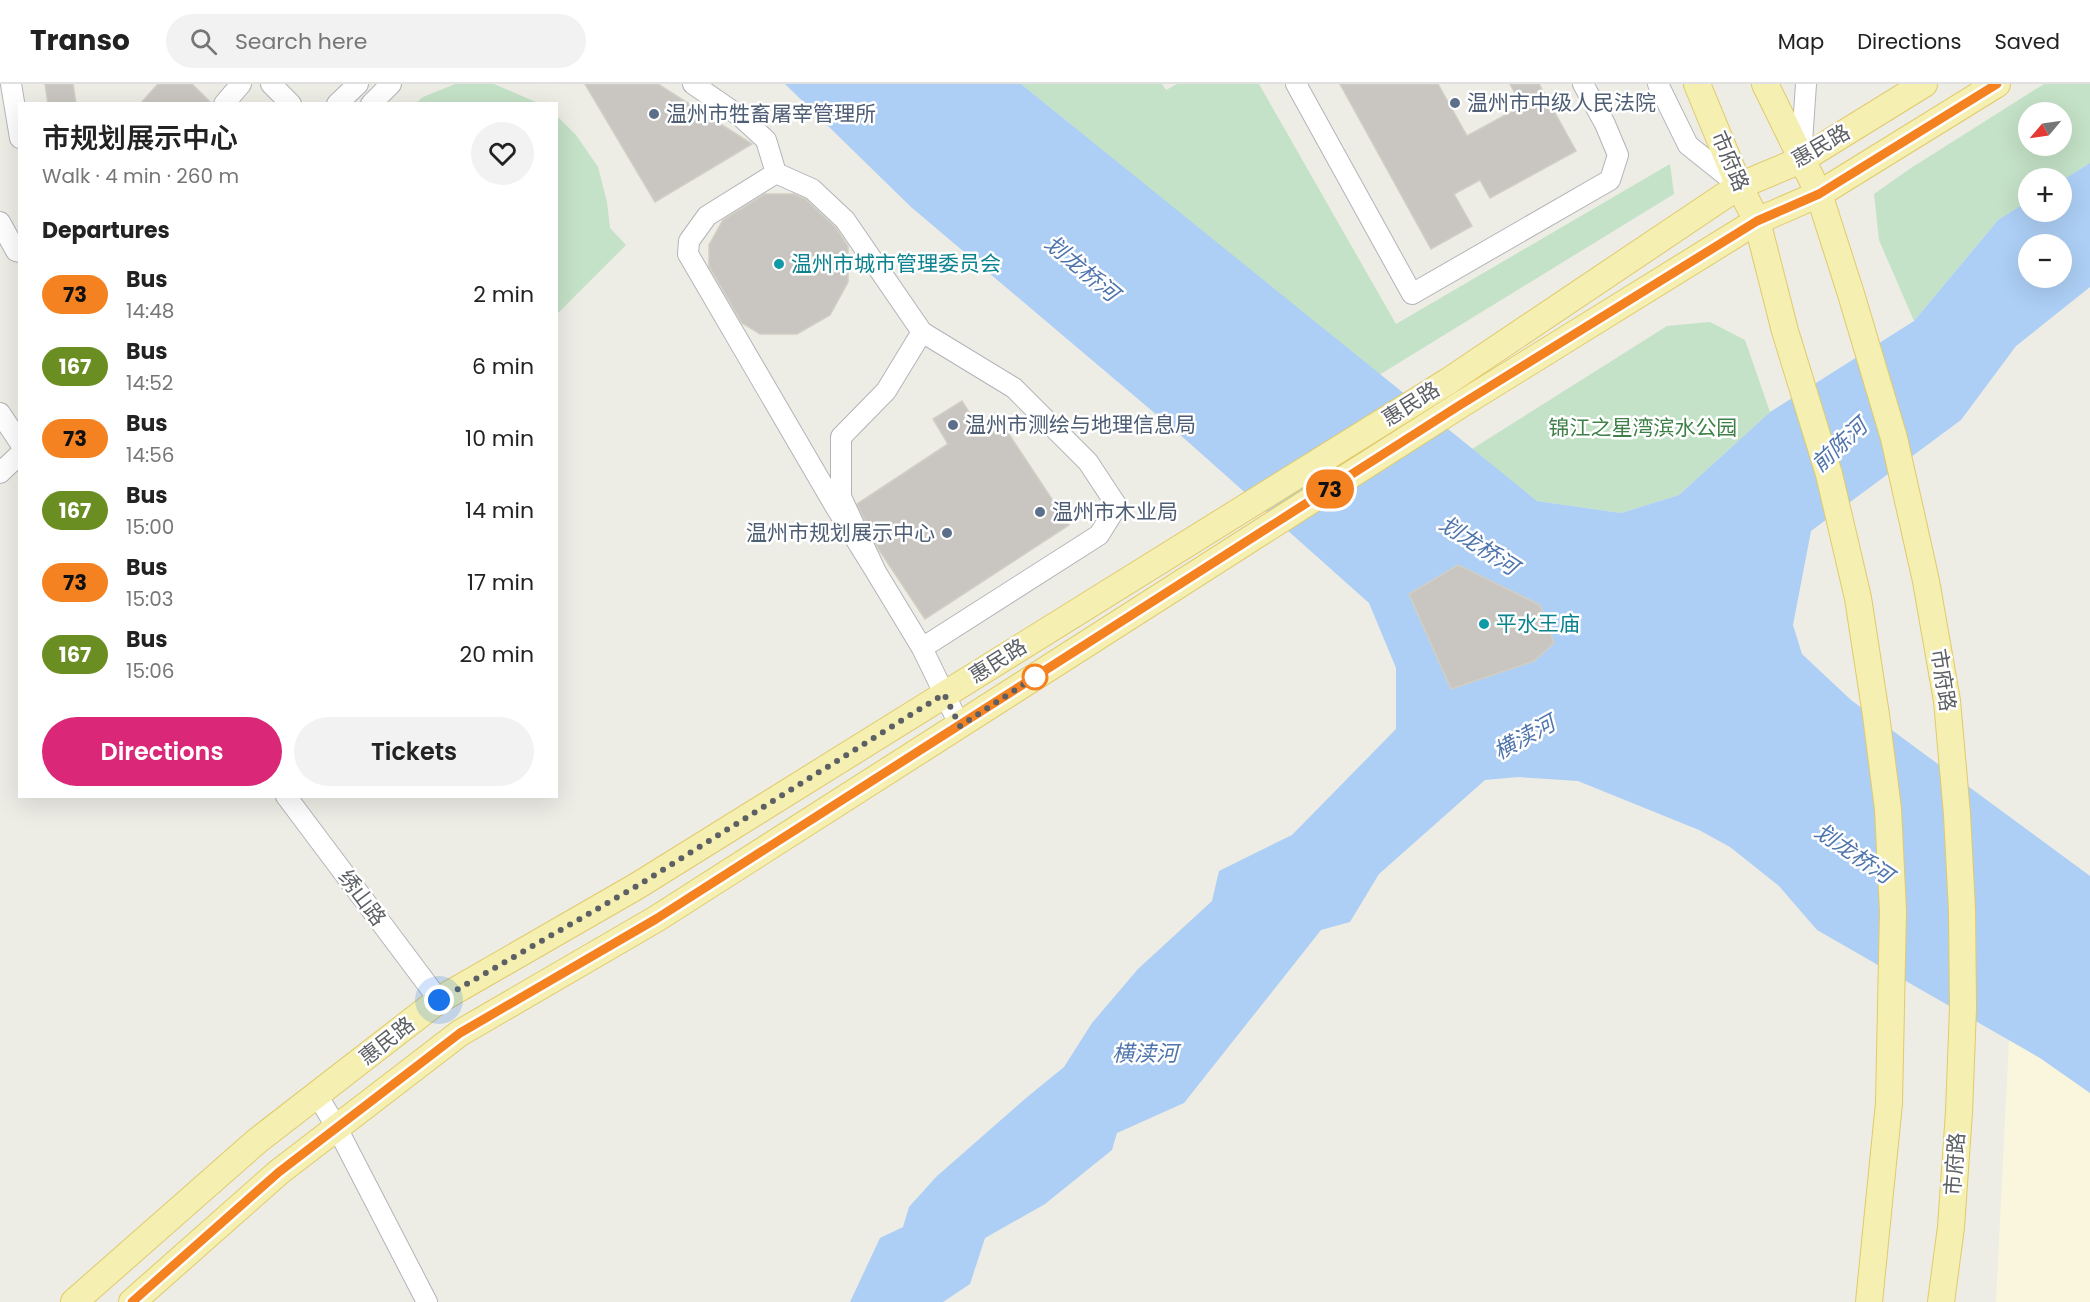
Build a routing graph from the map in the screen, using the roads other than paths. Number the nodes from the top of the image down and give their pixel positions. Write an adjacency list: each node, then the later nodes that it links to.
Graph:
1 (12, 84): 19 (street)
2 (241, 84): 15 (street)
3 (271, 84): 16 (street)
4 (358, 84): 17 (street)
5 (391, 84): 18 (street)
6 (693, 84): 21 (street)
7 (1296, 84): 8 (street)
8 (1583, 84)
9 (1658, 84): 22 (street)
10 (1696, 84): 22 (main road, 市府路)
11 (1765, 84): 20 (main road, 市府路)
12 (1806, 84): 20 (street)
13 (1924, 84): 20 (main road, 惠民路)
14 (1997, 84): 23 (main road, 惠民路)
15 (226, 102)
16 (289, 102)
17 (339, 102)
18 (373, 102)
19 (18, 124)
20 (1801, 160): 22 (main road, 惠民路); 23 (main road, 市府路)
21 (776, 173): 27 (street); 30 (street)
22 (1739, 186): 24 (main road, 市府路); 32 (main road, 惠民路)
23 (1819, 194): 24 (main road, 惠民路); 42 (main road, 市府路)
24 (1757, 221): 33 (main road, 惠民路); 41 (main road, 市府路)
25 (0, 222): 26 (street)
26 (18, 252)
27 (921, 332): 30 (street); 31 (street)
28 (18, 456): 29 (street)
29 (0, 473)
30 (876, 572): 31 (street)
31 (922, 648): 32 (street)
32 (944, 694): 33 (street); 35 (main road, 惠民路)
33 (960, 726): 37 (main road, 惠民路)
34 (288, 798): 35 (street, 绣山路)
35 (439, 1000): 36 (main road, 惠民路)
36 (317, 1095): 37 (street); 38 (main road, 惠民路)
37 (337, 1128): 39 (main road, 惠民路); 40 (street)
38 (74, 1302)
39 (132, 1302)
40 (427, 1302)
41 (1869, 1302)
42 (1941, 1302)

